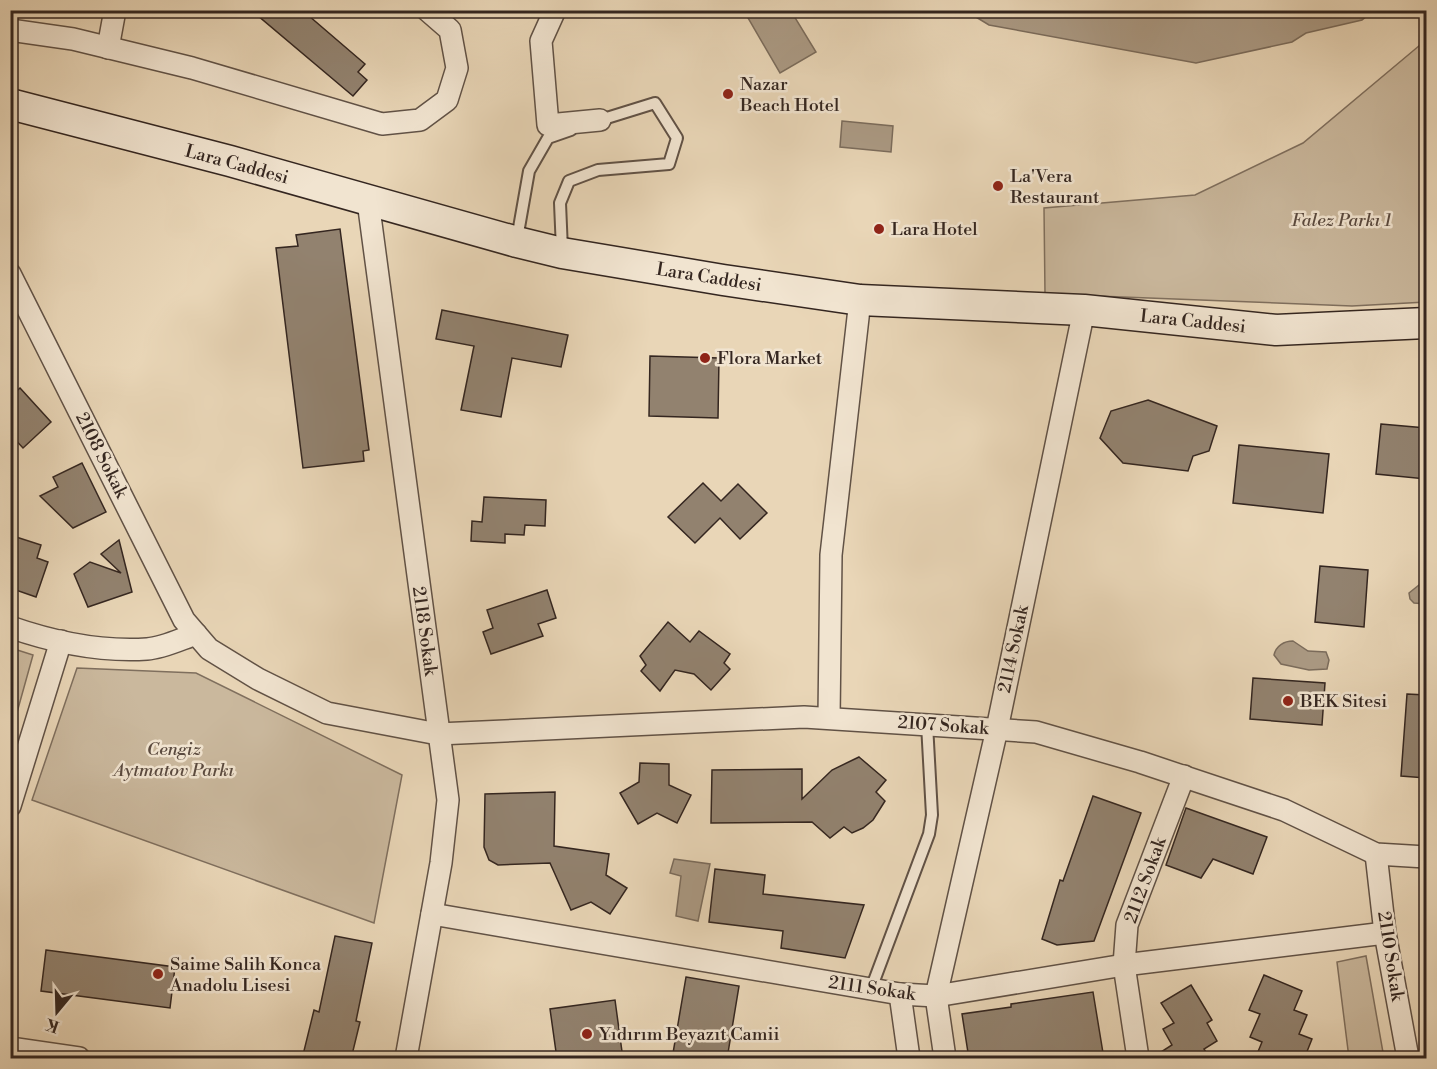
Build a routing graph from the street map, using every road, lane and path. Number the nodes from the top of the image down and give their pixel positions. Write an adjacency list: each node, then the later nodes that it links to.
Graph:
1 (115, 10): 5 (street)
2 (427, 10): 5 (street)
3 (555, 10): 7 (street)
4 (10, 30): 5 (street)
5 (108, 48)
6 (10, 104): 8 (street, Lara Caddesi)
7 (600, 120): 9 (lane); 10 (lane)
8 (368, 201): 9 (street, Lara Caddesi); 21 (street, 2118 Sokak)
9 (517, 242): 10 (street, Lara Caddesi)
10 (562, 253): 12 (street, Lara Caddesi)
11 (14, 286): 16 (street, 2108 Sokak)
12 (861, 300): 13 (street, Lara Caddesi); 18 (street)
13 (1084, 310): 14 (street, Lara Caddesi); 20 (street, 2114 Sokak)
14 (1426, 322)
15 (10, 627): 17 (street)
16 (196, 634): 17 (street); 21 (street, 2108 Sokak)
17 (61, 641): 23 (street)
18 (829, 718): 19 (street, 2107 Sokak); 21 (street, 2107 Sokak)
19 (927, 724): 20 (street, 2107 Sokak); 29 (lane)
20 (997, 729): 22 (street, 2107 Sokak); 31 (street, 2114 Sokak)
21 (438, 734): 26 (street, 2118 Sokak)
22 (1184, 776): 24 (street, 2107 Sokak); 28 (street, 2112 Sokak)
23 (10, 806)
24 (1376, 854): 25 (street, 2107 Sokak); 27 (street, 2110 Sokak)
25 (1426, 856)
26 (432, 914): 29 (street, 2111 Sokak); 34 (street, 2118 Sokak)
27 (1385, 933): 28 (street, 2111 Sokak); 38 (street, 2110 Sokak)
28 (1124, 965): 31 (street, 2111 Sokak); 37 (street, 2112 Sokak)
29 (871, 989): 30 (street, 2111 Sokak)
30 (900, 994): 31 (street, 2111 Sokak); 35 (street)
31 (936, 996): 36 (street, 2114 Sokak)
32 (10, 1048): 33 (street)
33 (79, 1059)
34 (406, 1059)
35 (909, 1059)
36 (945, 1059)
37 (1138, 1059)
38 (1408, 1059)

